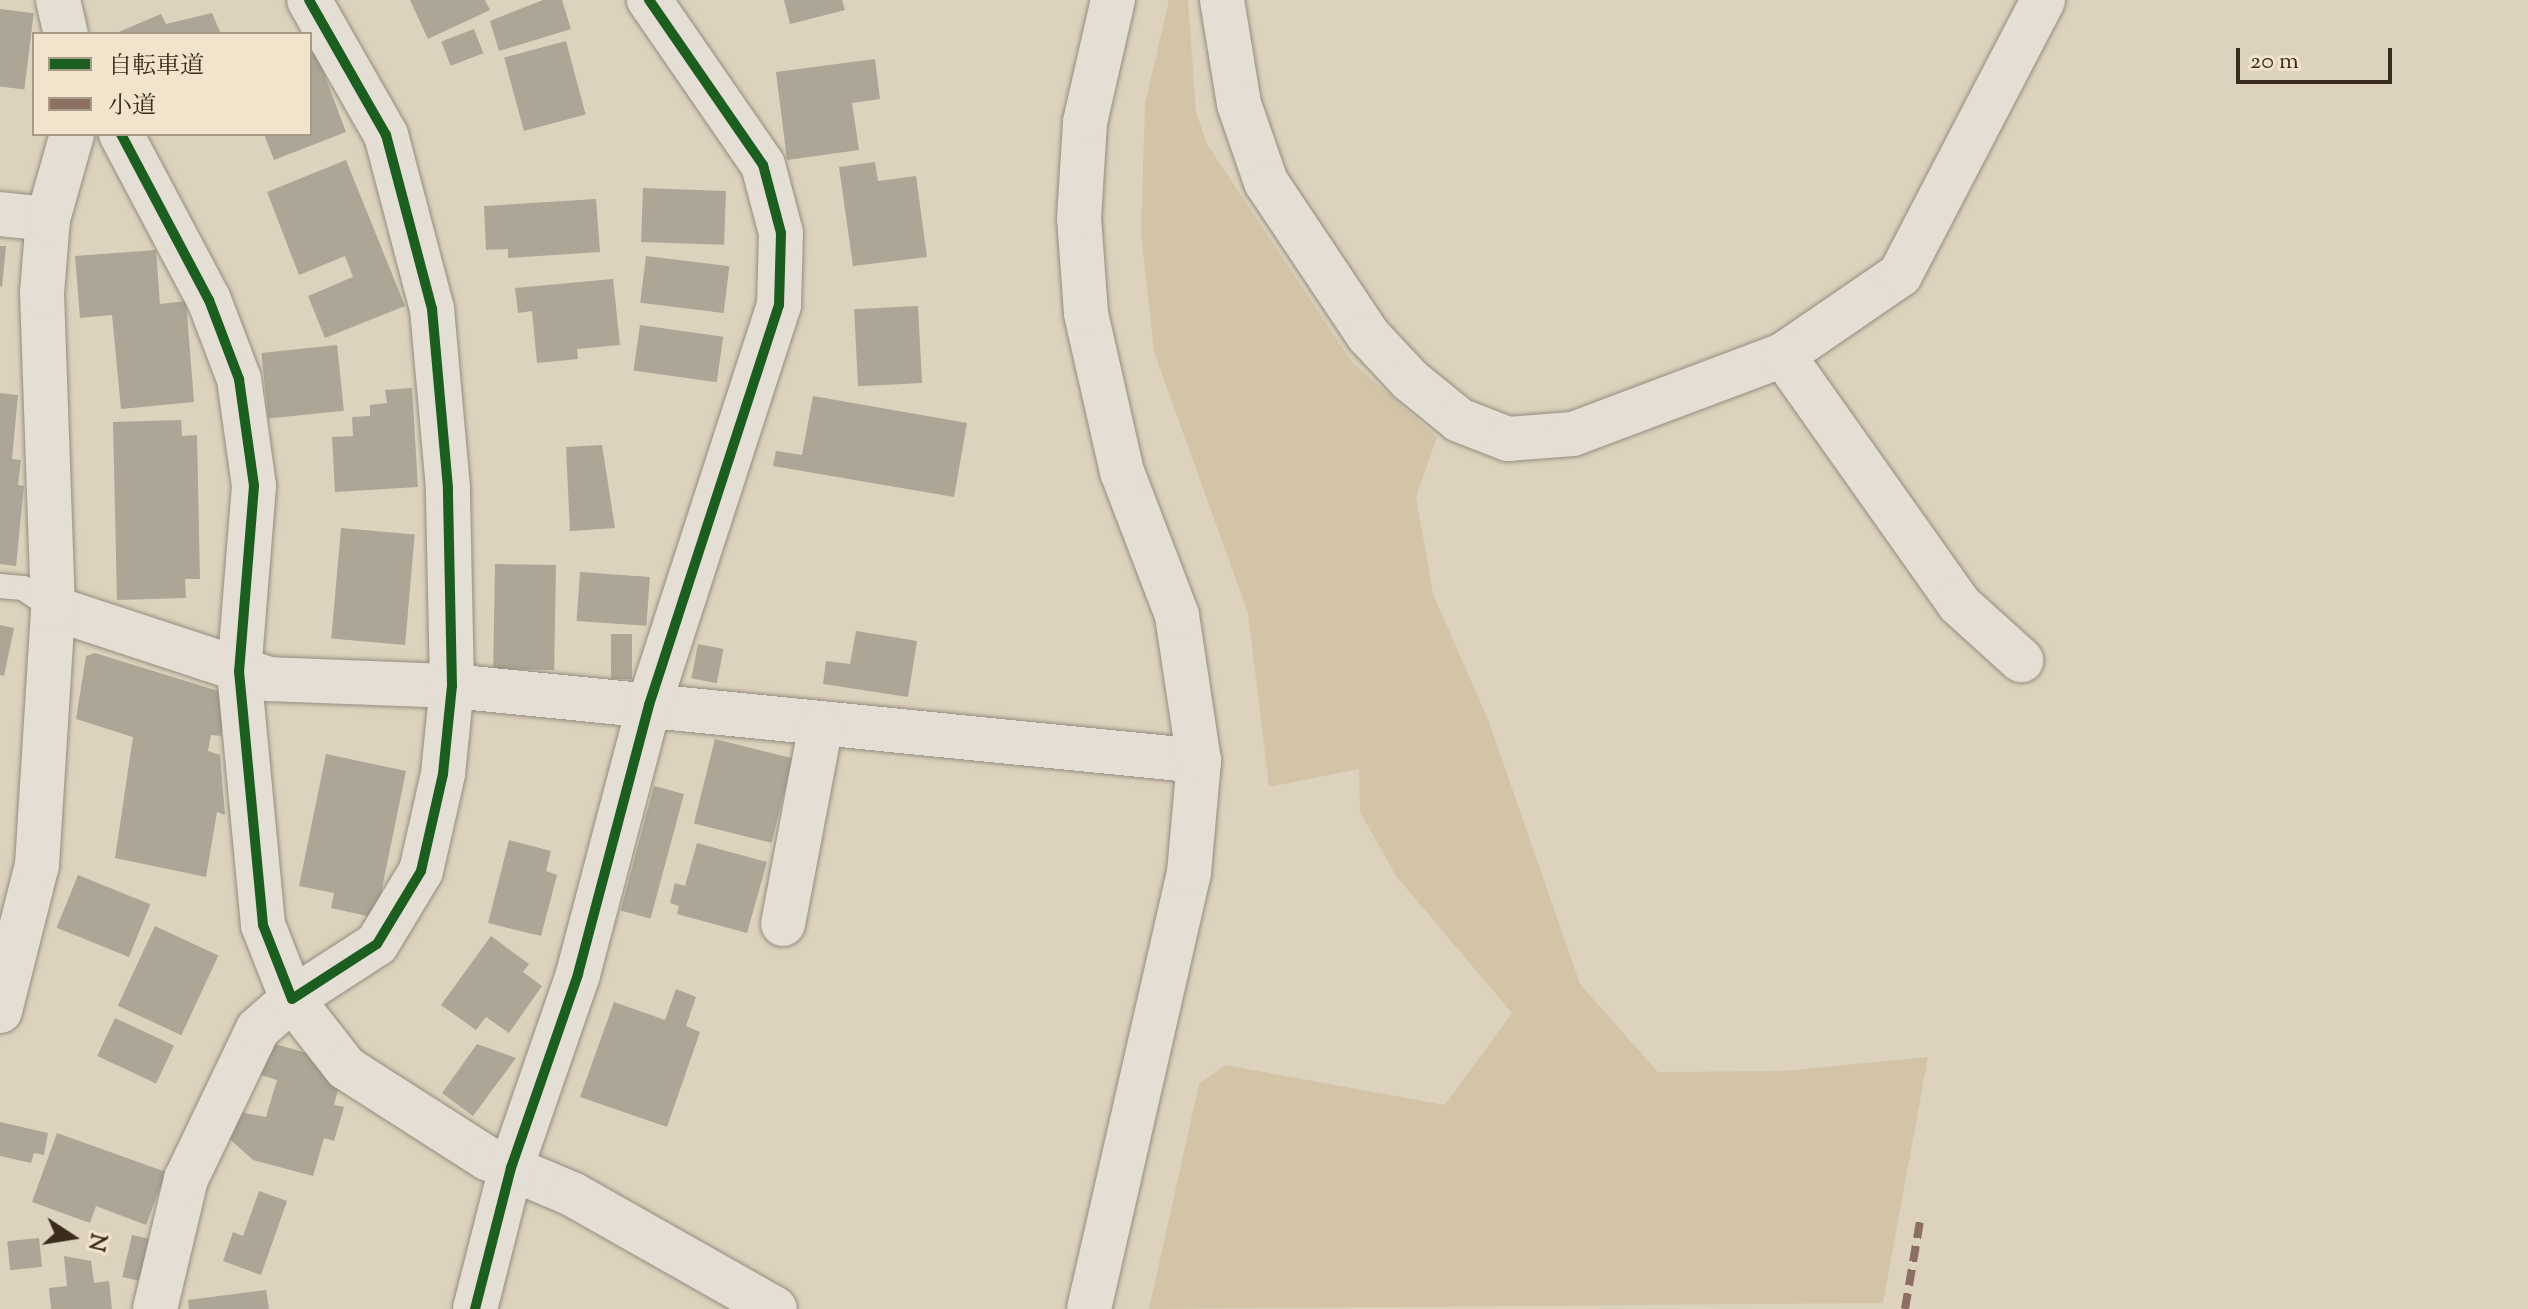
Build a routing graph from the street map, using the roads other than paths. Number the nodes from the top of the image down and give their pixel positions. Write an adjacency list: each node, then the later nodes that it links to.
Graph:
1 (58, 0): 7 (street)
2 (309, 0): 17 (street)
3 (649, 0): 18 (street)
4 (1113, 0): 20 (street)
5 (1222, 0): 12 (street)
6 (2043, 0): 12 (street)
7 (66, 32)
8 (71, 136): 11 (street)
9 (122, 136): 16 (street)
10 (0, 214): 11 (street)
11 (48, 219): 14 (street)
12 (1783, 355): 15 (street)
13 (0, 586): 14 (lane)
14 (53, 608): 16 (street); 23 (street)
15 (2021, 660)
16 (239, 671): 17 (street); 22 (street)
17 (452, 686): 18 (street); 22 (street)
18 (649, 705): 19 (street); 24 (street)
19 (821, 725): 20 (street); 21 (street)
20 (1199, 761): 28 (street)
21 (783, 924)
22 (292, 999): 24 (street); 25 (street)
23 (0, 1011)
24 (511, 1168): 26 (street); 27 (street)
25 (155, 1309)
26 (475, 1309)
27 (775, 1309)
28 (1089, 1309)

